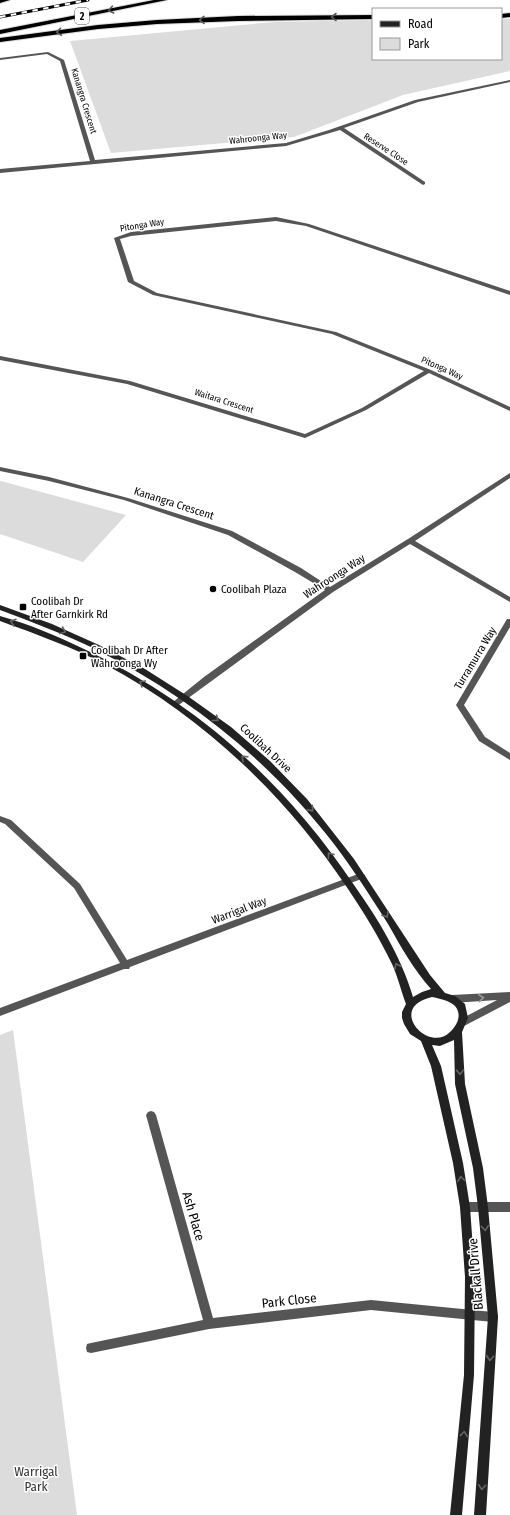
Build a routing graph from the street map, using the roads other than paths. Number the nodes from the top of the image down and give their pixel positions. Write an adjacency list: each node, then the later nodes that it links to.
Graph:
1 (7, 0): 3 (highway)
2 (164, 0): 5 (highway, 2, one-way to 5)
3 (0, 1)
4 (372, 17): 6 (highway, one-way to 6)
5 (0, 32)
6 (0, 40)
7 (0, 59): 10 (street, Kanangra Crescent)
8 (510, 81): 9 (street, Wahroonga Way)
9 (341, 128): 10 (street, Wahroonga Way); 12 (street, Reserve Close)
10 (93, 162): 11 (street, Wahroonga Way)
11 (0, 171)
12 (423, 183)
13 (510, 293): 15 (street, Pitonga Way)
14 (0, 358): 15 (street, Waitara Crescent)
15 (429, 371): 16 (street, Pitonga Way)
16 (510, 409)
17 (0, 469): 20 (street, Kanangra Crescent)
18 (510, 475): 19 (street, Wahroonga Way)
19 (410, 541): 20 (street, Wahroonga Way); 21 (street)
20 (330, 590): 25 (street, Wahroonga Way)
21 (510, 600)
22 (0, 607): 25 (main road, Coolibah Drive, one-way to 25)
23 (0, 618): 26 (main road, Coolibah Drive, one-way to 23)
24 (510, 621): 27 (street, Turramurra Way)
25 (185, 696): 26 (street, Wahroonga Way); 29 (main road, Coolibah Drive, one-way to 29)
26 (176, 704): 30 (main road, Coolibah Drive, one-way to 26)
27 (510, 757)
28 (0, 819): 31 (street)
29 (361, 876): 30 (street, Warrigal Way); 32 (main road, Coolibah Drive, one-way to 32)
30 (348, 881): 31 (street, Warrigal Way); 35 (main road, Coolibah Drive, one-way to 30)
31 (126, 966): 36 (street, Warrigal Way)
32 (441, 994): 34 (main road); 35 (main road)
33 (510, 997): 34 (street, one-way to 33); 37 (street)
34 (452, 999): 37 (main road)
35 (410, 1003): 39 (main road)
36 (0, 1012)
37 (464, 1022): 38 (main road)
38 (458, 1034): 39 (main road); 42 (main road, Blackall Drive, one-way to 42)
39 (424, 1038): 41 (main road, Blackall Drive, one-way to 39)
40 (151, 1115): 46 (street, Ash Place)
41 (465, 1207): 42 (street); 44 (main road, Blackall Drive)
42 (483, 1207): 43 (street); 45 (main road, Blackall Drive, one-way to 45)
43 (510, 1207)
44 (469, 1314): 45 (street, Park Close); 46 (street, Park Close); 48 (main road, Blackall Drive, one-way to 44)
45 (493, 1317): 49 (main road, Blackall Drive, one-way to 49)
46 (209, 1324): 47 (street, Park Close)
47 (91, 1348)
48 (456, 1515)
49 (480, 1515)

